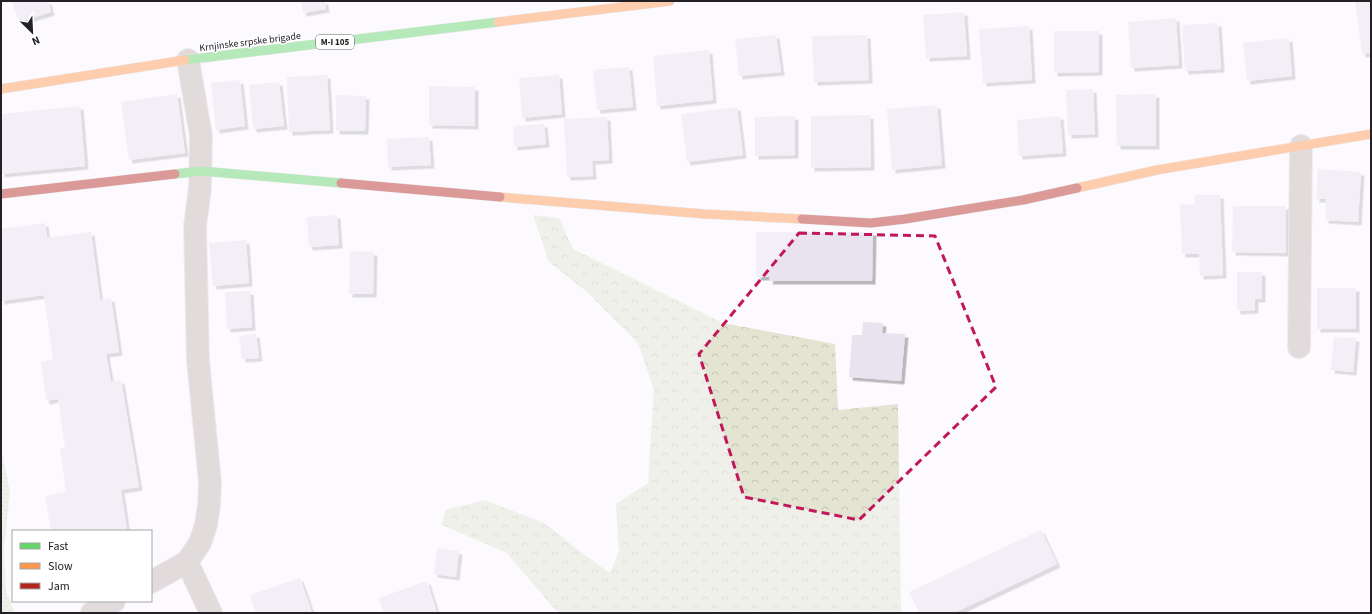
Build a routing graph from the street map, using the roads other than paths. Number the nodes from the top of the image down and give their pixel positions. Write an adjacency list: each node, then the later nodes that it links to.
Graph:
1 (670, 1): 2 (street, Krnjinske srpske brigade / M-I 105)
2 (188, 60): 3 (street, Krnjinske srpske brigade / M-I 105); 6 (street)
3 (1, 89)
4 (1371, 134): 5 (street)
5 (1301, 146): 6 (street); 8 (street)
6 (200, 171): 7 (street); 9 (street)
7 (1, 194)
8 (1298, 347)
9 (187, 562): 10 (street); 13 (street)
10 (152, 581)
11 (112, 602): 12 (street)
12 (92, 613)
13 (211, 613)

